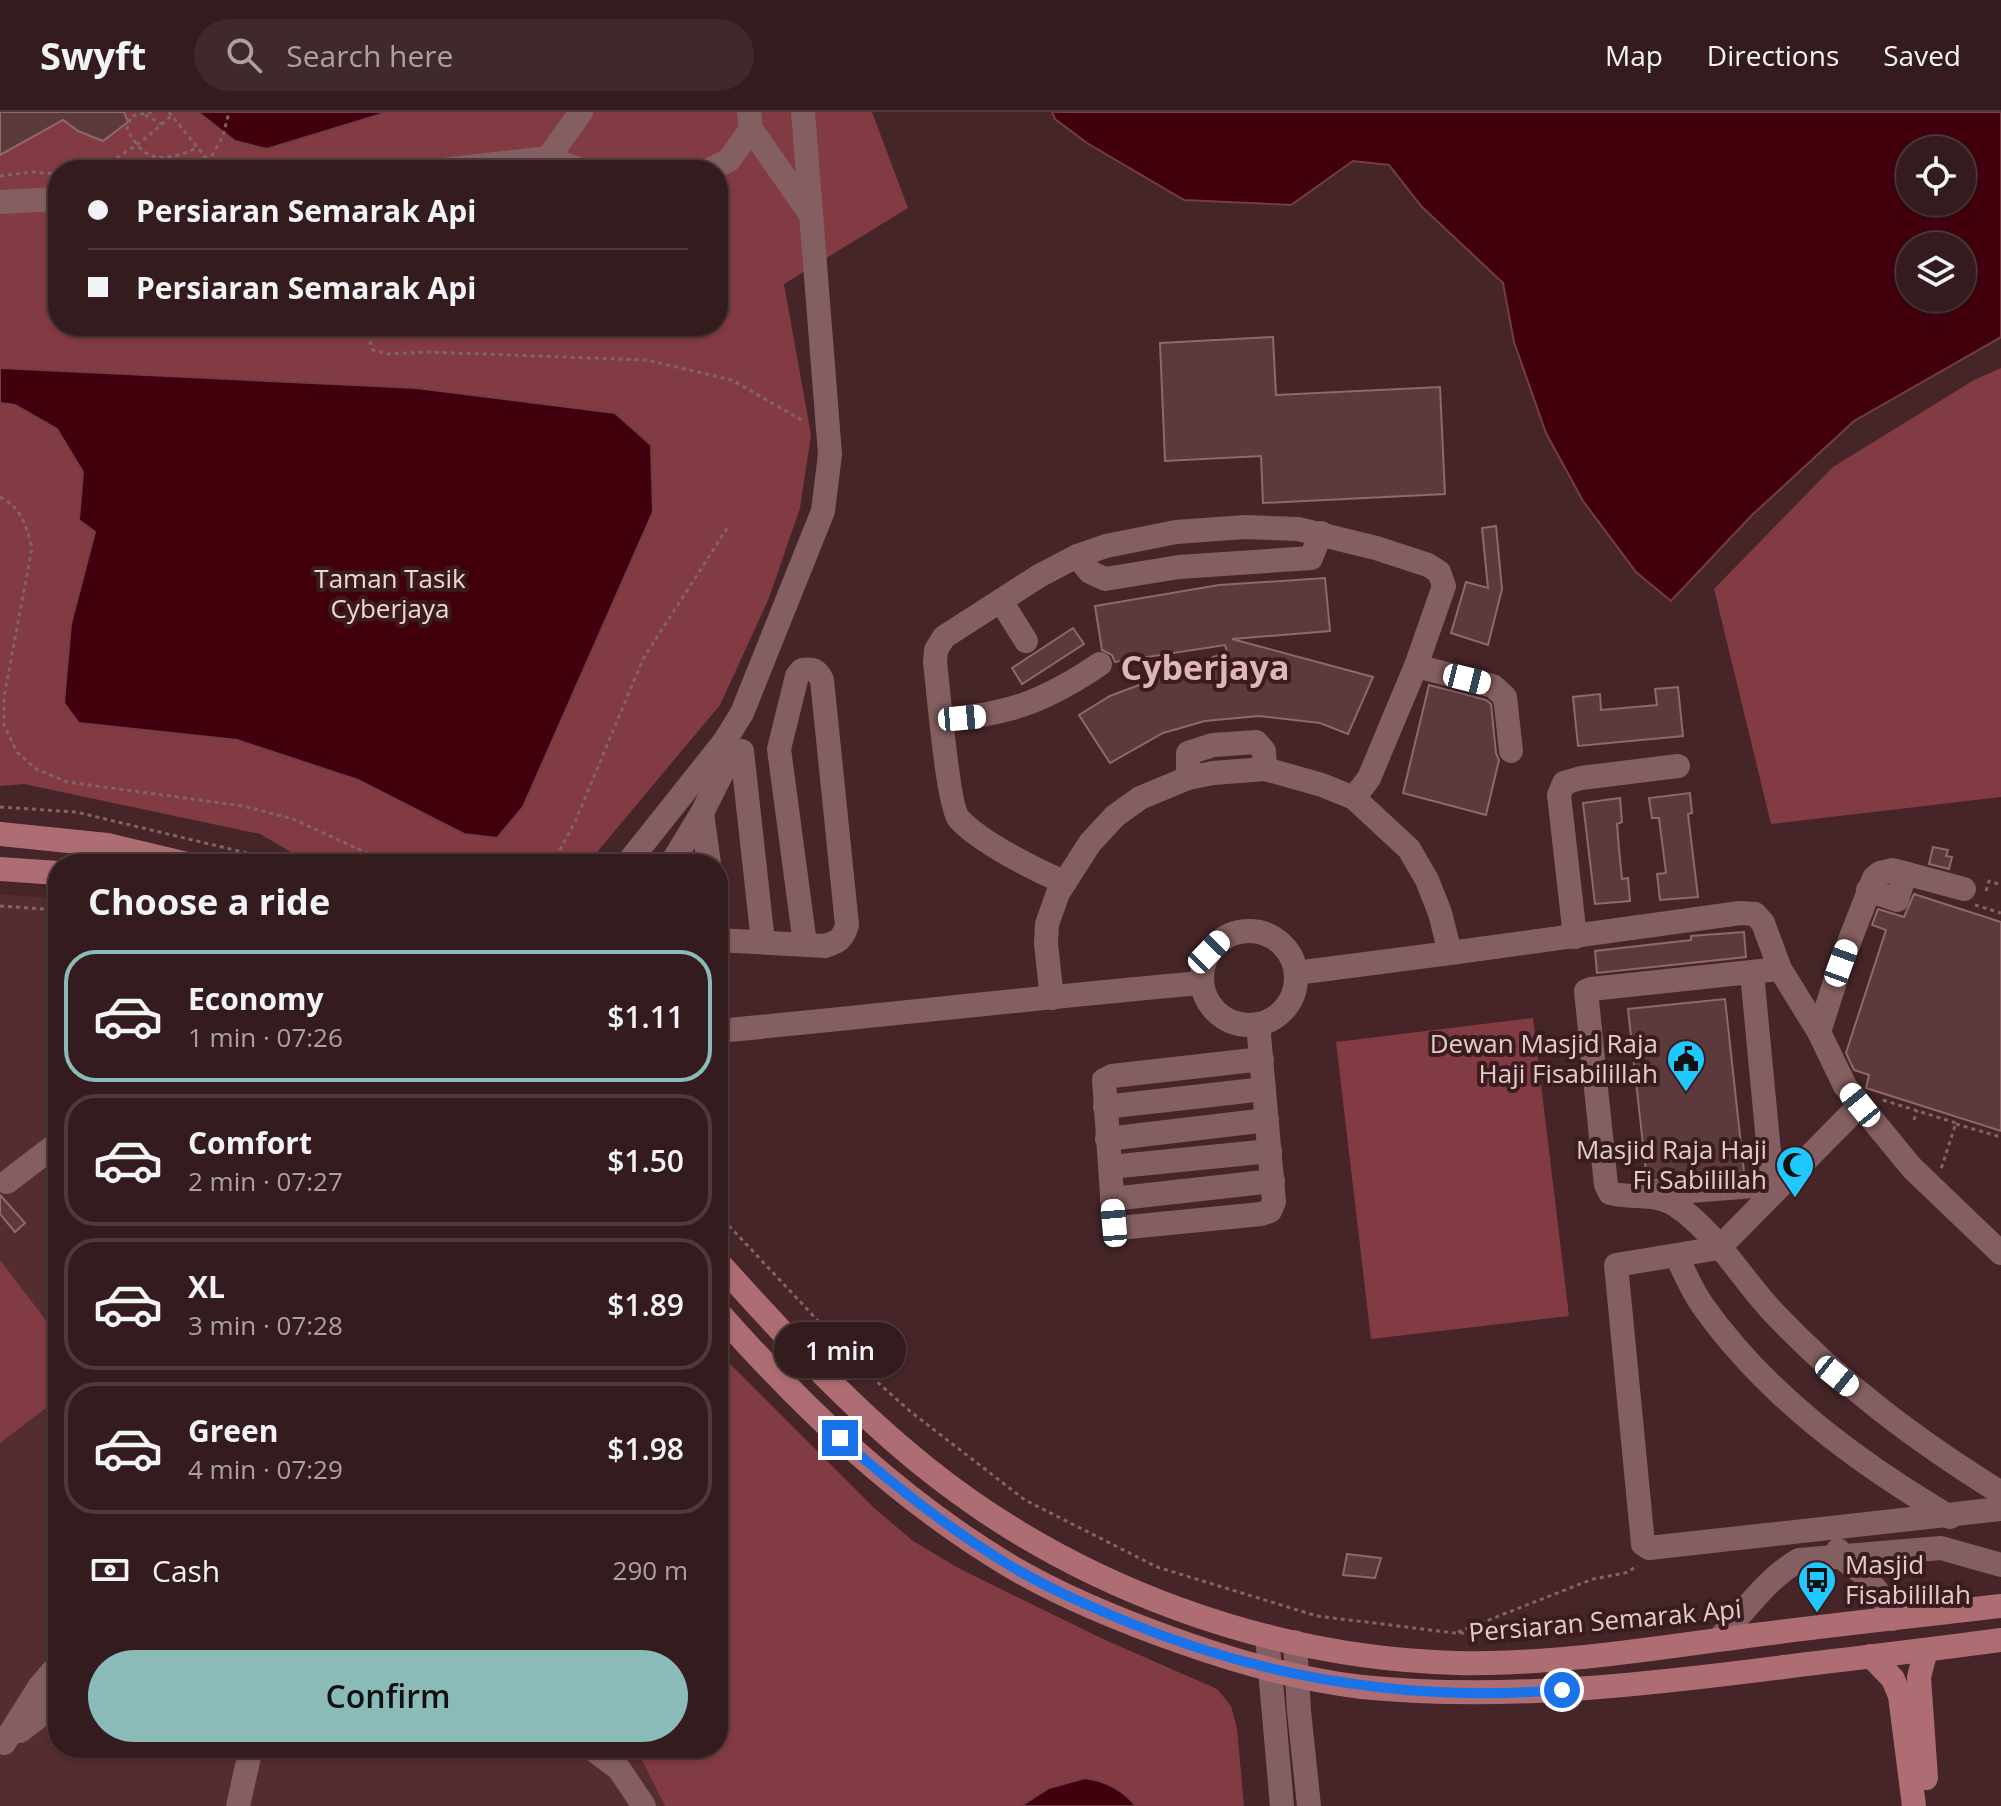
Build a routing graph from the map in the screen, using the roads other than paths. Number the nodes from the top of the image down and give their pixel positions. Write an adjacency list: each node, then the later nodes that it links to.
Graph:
1 (581, 112): 4 (street)
2 (803, 112): 10 (street)
3 (750, 120): 7 (street); 10 (street)
4 (548, 158): 5 (street); 6 (street)
5 (530, 160)
6 (554, 160)
7 (728, 160)
8 (48, 200): 9 (street)
9 (0, 202)
10 (811, 215): 18 (street)
11 (1321, 533): 12 (street); 12 (street); 16 (street)
12 (1077, 556): 13 (street)
13 (1001, 601): 14 (street); 17 (street)
14 (1026, 641)
15 (1100, 664): 17 (street)
16 (1416, 666): 20 (street); 22 (street)
17 (942, 720): 31 (street)
18 (733, 747): 19 (street); 23 (street); 26 (street); 35 (street)
19 (779, 749): 36 (street); 36 (street)
20 (1511, 751)
21 (1678, 766): 33 (street)
22 (1354, 798): 31 (street); 37 (street)
23 (702, 813): 27 (street); 28 (street)
24 (0, 834): 25 (main road)
25 (145, 854)
26 (636, 854)
27 (680, 854)
28 (708, 854)
29 (0, 869): 30 (main road)
30 (48, 872)
31 (1064, 882): 42 (street)
32 (1975, 892): 46 (street)
33 (1575, 937): 37 (street); 38 (street)
34 (728, 940): 35 (street)
35 (763, 942): 36 (street)
36 (805, 944)
37 (1450, 953): 39 (street)
38 (1780, 969): 40 (street); 46 (street)
39 (1296, 973): 41 (street); 44 (street)
40 (1752, 973): 58 (street); 59 (street)
41 (1202, 983): 42 (street); 43 (street)
42 (1052, 998): 45 (street)
43 (1232, 1021): 44 (street); 48 (street)
44 (1258, 1024): 47 (street)
45 (728, 1030)
46 (1819, 1032): 50 (street)
47 (1262, 1059): 48 (street); 49 (street)
48 (1227, 1064): 51 (street)
49 (1264, 1089): 51 (street); 52 (street)
50 (1868, 1101): 58 (street); 61 (street)
51 (1105, 1107): 53 (street)
52 (1267, 1120): 53 (street); 55 (street)
53 (1107, 1139): 56 (street)
54 (48, 1151): 57 (street)
55 (1270, 1151): 56 (street); 56 (street)
56 (1110, 1167)
57 (7, 1182)
58 (1776, 1184): 59 (street); 60 (street)
59 (1646, 1195): 60 (street)
60 (1719, 1248): 62 (street); 65 (street)
61 (2001, 1253)
62 (1677, 1257): 67 (street); 68 (street)
63 (728, 1272): 73 (main road, Persiaran Semarak Api)
64 (728, 1323): 79 (main road)
65 (2001, 1493)
66 (2001, 1509): 67 (street)
67 (1950, 1517): 68 (street)
68 (1835, 1528): 69 (street)
69 (1839, 1556): 70 (street); 72 (street); 74 (street)
70 (2001, 1565)
71 (2001, 1606): 72 (main road, Persiaran Semarak Api)
72 (1892, 1619): 74 (main road, Persiaran Semarak Api)
73 (1267, 1636): 76 (main road, Persiaran Semarak Api); 79 (street)
74 (1718, 1640): 76 (main road, Persiaran Semarak Api)
75 (2001, 1640): 77 (main road)
76 (1295, 1642): 80 (street)
77 (1926, 1650): 78 (main road); 91 (main road)
78 (1871, 1656): 80 (main road); 90 (main road)
79 (1270, 1668): 80 (main road); 88 (street)
80 (1296, 1675): 89 (street)
81 (48, 1677): 83 (street)
82 (48, 1710): 83 (street)
83 (2, 1746)
84 (249, 1758): 86 (street)
85 (615, 1758): 87 (street)
86 (238, 1806)
87 (644, 1806)
88 (1282, 1806)
89 (1309, 1806)
90 (1914, 1806)
91 (1928, 1806)

